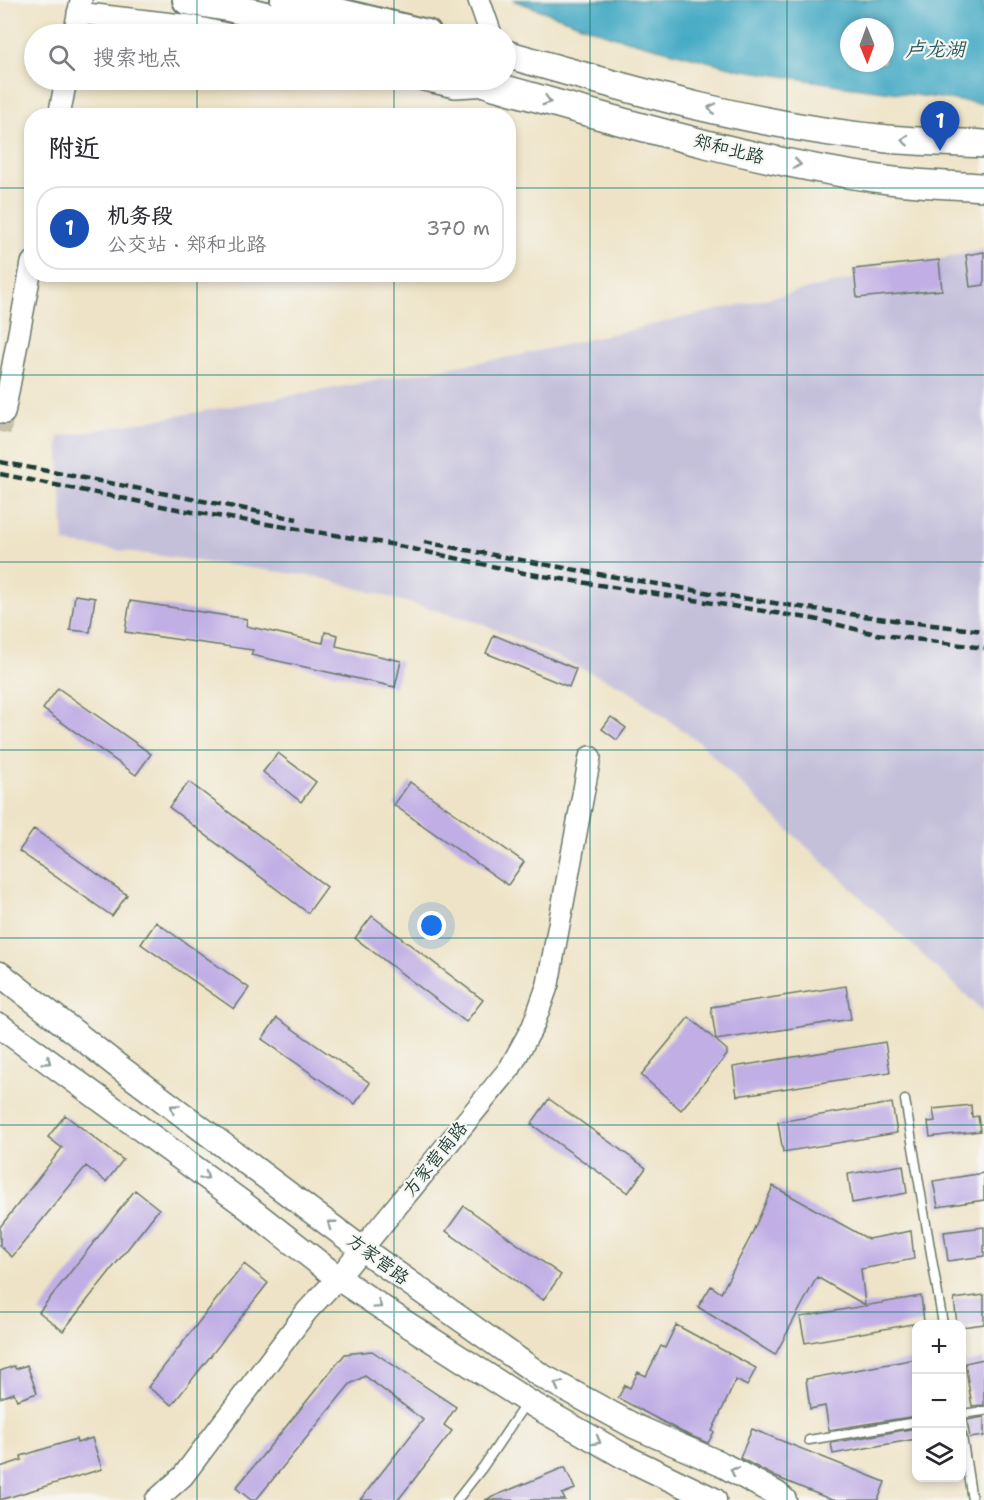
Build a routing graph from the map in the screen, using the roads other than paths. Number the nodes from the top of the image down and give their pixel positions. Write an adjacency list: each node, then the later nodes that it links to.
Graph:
1 (187, 0): 7 (highway)
2 (285, 0): 8 (highway)
3 (479, 0): 9 (street)
4 (79, 6): 5 (street); 6 (street)
5 (76, 24)
6 (179, 24)
7 (297, 24)
8 (385, 24)
9 (487, 24)
10 (516, 57): 14 (main road, 郑和北路, one-way to 10)
11 (64, 90): 13 (street)
12 (512, 90): 15 (main road, 郑和北路, one-way to 15)
13 (61, 108)
14 (984, 144)
15 (984, 187)
16 (28, 282): 17 (street)
17 (4, 413)
18 (590, 757): 22 (street, 方家营南路)
19 (0, 974): 22 (main road, 方家营路, one-way to 19)
20 (0, 1026): 23 (main road, 方家营路, one-way to 23)
21 (904, 1100): 24 (lane)
22 (362, 1249): 23 (street, 方家营南路); 34 (main road, 方家营路, one-way to 22)
23 (338, 1278): 25 (main road, 方家营路, one-way to 25); 31 (street, 方家营南路)
24 (942, 1320)
25 (527, 1401): 32 (lane); 33 (main road, 方家营路, one-way to 33)
26 (984, 1412): 27 (lane)
27 (966, 1414)
28 (912, 1423): 29 (lane)
29 (809, 1440)
30 (966, 1462): 35 (lane)
31 (156, 1500)
32 (457, 1500)
33 (714, 1500)
34 (784, 1500)
35 (972, 1500)

